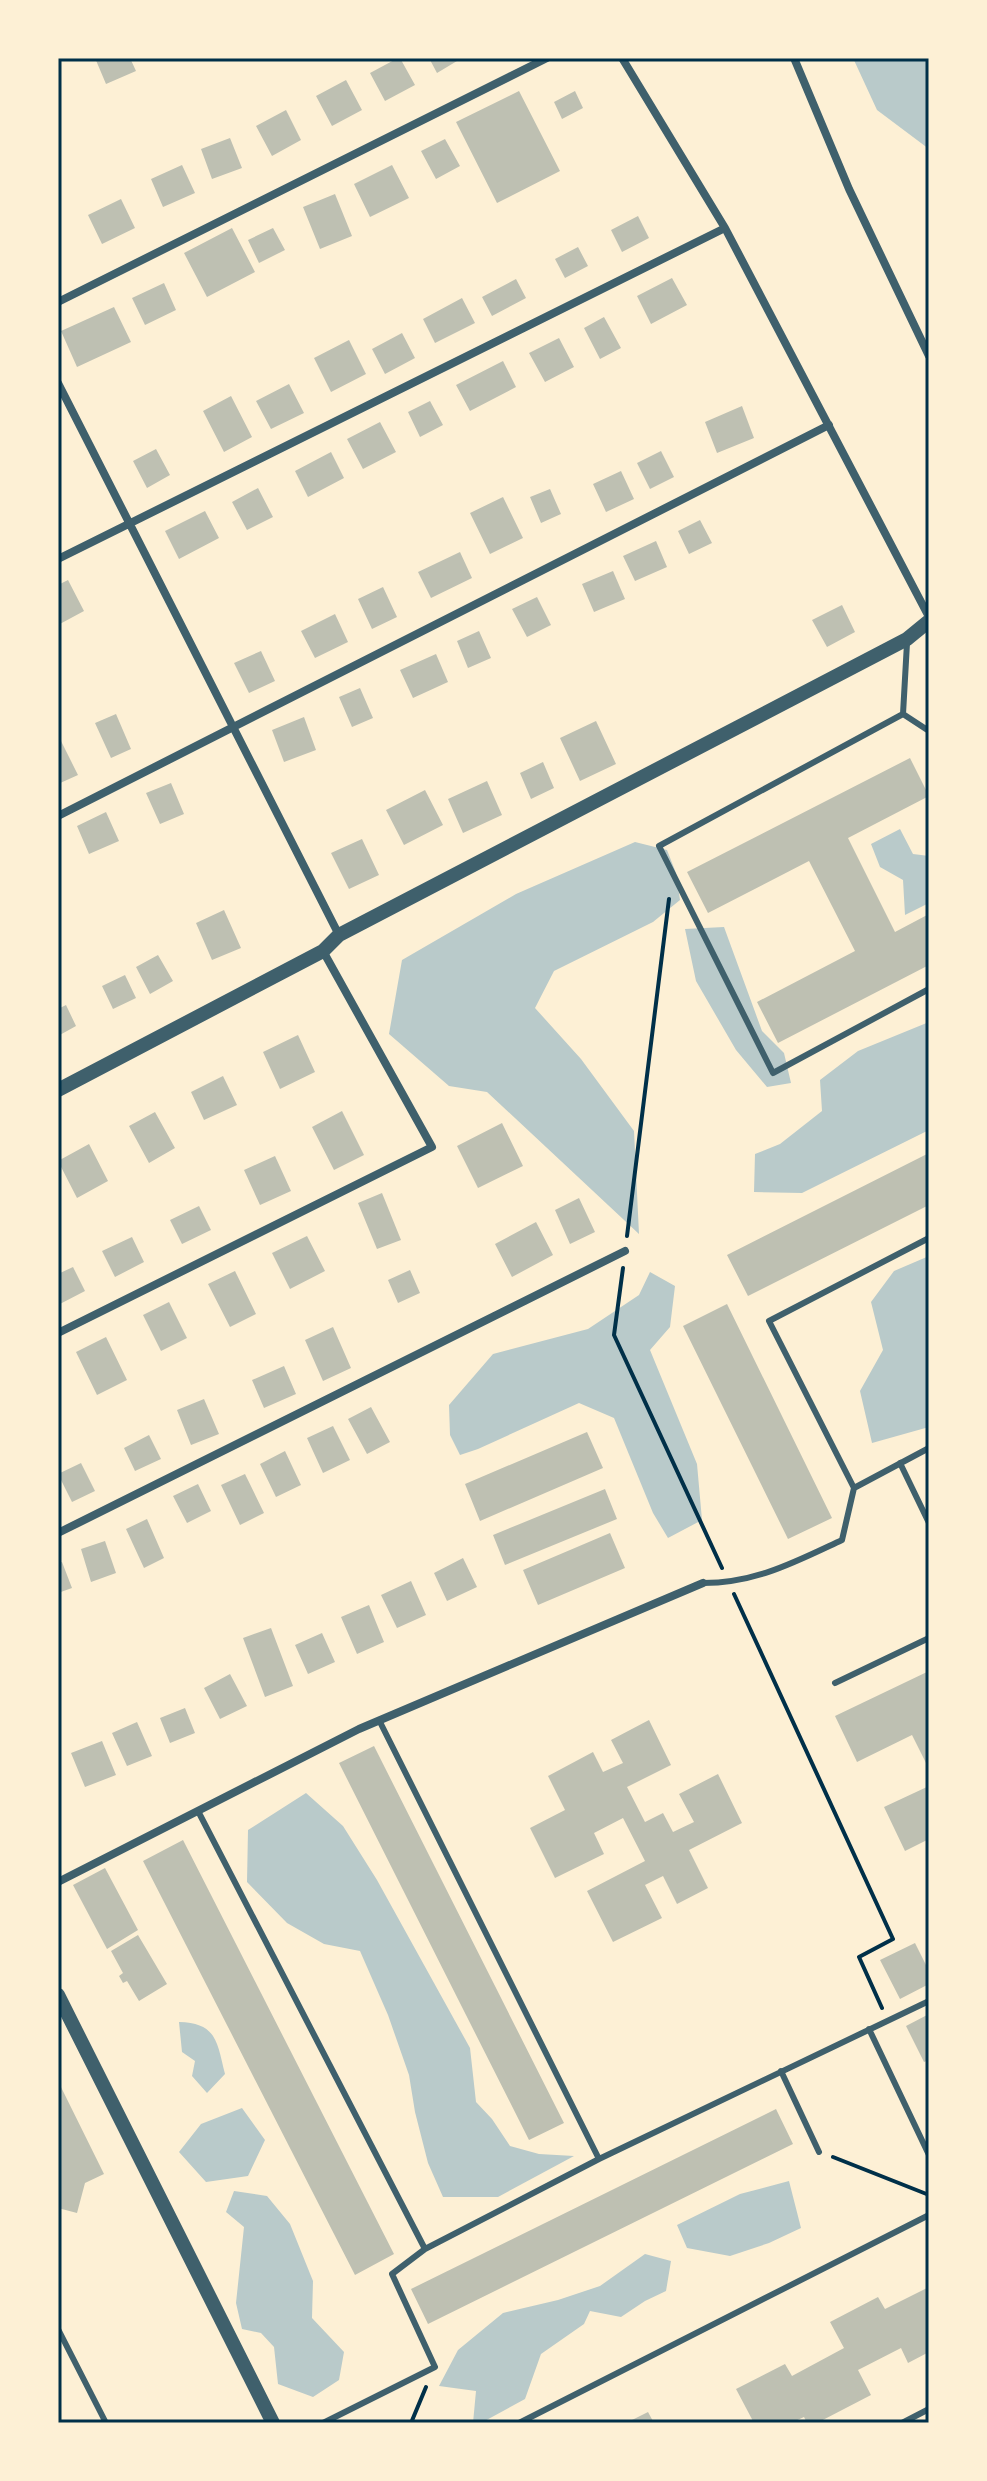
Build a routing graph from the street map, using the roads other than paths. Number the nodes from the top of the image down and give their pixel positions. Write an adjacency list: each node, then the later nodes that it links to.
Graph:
1 (547, 58): 5 (street)
2 (622, 58): 4 (street)
3 (794, 58): 6 (street)
4 (725, 228): 8 (street); 9 (street)
5 (58, 302)
6 (929, 356)
7 (58, 383): 9 (street)
8 (829, 425): 11 (street); 14 (street)
9 (130, 522): 10 (street); 14 (street)
10 (58, 559)
11 (929, 619): 12 (street)
12 (907, 639): 13 (lane); 17 (street)
13 (903, 714): 15 (lane); 19 (lane)
14 (233, 727): 16 (street); 17 (street)
15 (929, 731)
16 (58, 816)
17 (339, 935): 18 (street)
18 (323, 951): 20 (street); 23 (street)
19 (929, 989)
20 (58, 1090)
21 (929, 1238): 26 (lane)
22 (625, 1251): 28 (street)
23 (58, 1333)
24 (929, 1448): 25 (lane)
25 (900, 1463): 26 (lane); 27 (lane)
26 (854, 1488): 29 (lane)
27 (929, 1523)
28 (58, 1533)
29 (703, 1583): 32 (street)
30 (929, 1638): 31 (lane)
31 (835, 1683)
32 (379, 1720): 33 (street); 41 (lane)
33 (198, 1811): 34 (street); 43 (lane)
34 (58, 1882)
35 (58, 1996): 48 (street)
36 (929, 2001): 37 (lane)
37 (869, 2029): 38 (lane); 40 (lane)
38 (781, 2071): 39 (lane); 41 (lane)
39 (819, 2152)
40 (929, 2155)
41 (599, 2159): 43 (lane)
42 (929, 2215): 46 (lane)
43 (425, 2249): 49 (lane)
44 (58, 2329): 47 (lane)
45 (929, 2409): 51 (lane)
46 (532, 2420): 50 (lane)
47 (106, 2423)
48 (273, 2423)
49 (323, 2423)
50 (519, 2423)
51 (902, 2423)

